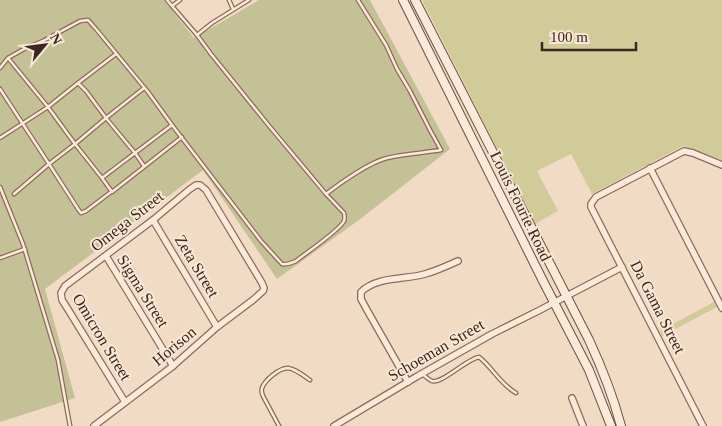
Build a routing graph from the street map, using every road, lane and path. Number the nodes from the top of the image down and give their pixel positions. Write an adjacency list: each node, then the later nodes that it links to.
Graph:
1 (168, 0): 8 (lane)
2 (180, 0): 8 (lane)
3 (229, 0): 9 (lane)
4 (249, 0): 9 (lane)
5 (358, 0): 33 (lane)
6 (403, 0): 43 (main road, Louis Fourie Road)
7 (415, 0): 42 (main road, Louis Fourie Road)
8 (172, 6): 10 (lane)
9 (233, 9): 10 (lane)
10 (197, 35): 33 (lane)
11 (116, 54): 12 (lane); 14 (lane); 15 (lane)
12 (8, 58): 13 (lane); 17 (lane)
13 (0, 68)
14 (78, 83): 17 (lane); 18 (lane)
15 (144, 88): 18 (lane); 20 (lane)
16 (0, 89): 19 (lane)
17 (48, 108): 19 (lane); 23 (lane)
18 (106, 118): 23 (lane); 24 (lane)
19 (22, 124): 22 (lane); 25 (lane)
20 (172, 125): 21 (lane); 24 (lane)
21 (182, 137): 27 (lane); 33 (lane)
22 (0, 138)
23 (74, 144): 25 (lane); 29 (lane)
24 (135, 153): 27 (lane); 29 (lane)
25 (49, 164): 31 (lane); 32 (lane)
26 (722, 164): 28 (street)
27 (144, 166): 31 (lane)
28 (650, 168): 39 (street, Da Gama Street); 44 (street)
29 (102, 178): 31 (lane)
30 (0, 187): 35 (lane)
31 (112, 192)
32 (14, 194)
33 (326, 194)
34 (152, 220): 36 (street, Omega Street); 40 (street, Omega Street); 45 (street, Zeta Street)
35 (24, 248): 37 (lane); 53 (lane)
36 (106, 256): 41 (street, Omega Street); 46 (street, Sigma Street)
37 (0, 258)
38 (458, 262): 49 (street)
39 (622, 267): 42 (street, Schoeman Street); 60 (street, Da Gama Street)
40 (262, 283): 45 (street, Horison)
41 (65, 286): 52 (street, Omicron Street)
42 (567, 296): 43 (street, Schoeman Street); 59 (main road, Louis Fourie Road)
43 (554, 302): 47 (street, Schoeman Street); 58 (main road, Louis Fourie Road)
44 (722, 308)
45 (218, 327): 46 (street, Horison)
46 (173, 366): 52 (street, Horison)
47 (422, 374): 49 (street, Schoeman Street); 50 (lane)
48 (310, 380): 55 (lane)
49 (408, 382): 56 (street, Schoeman Street)
50 (516, 393)
51 (572, 398): 57 (street)
52 (125, 402): 54 (street, Horison)
53 (70, 426)
54 (94, 426)
55 (279, 426)
56 (334, 426)
57 (583, 426)
58 (611, 426)
59 (621, 426)
60 (703, 426)

